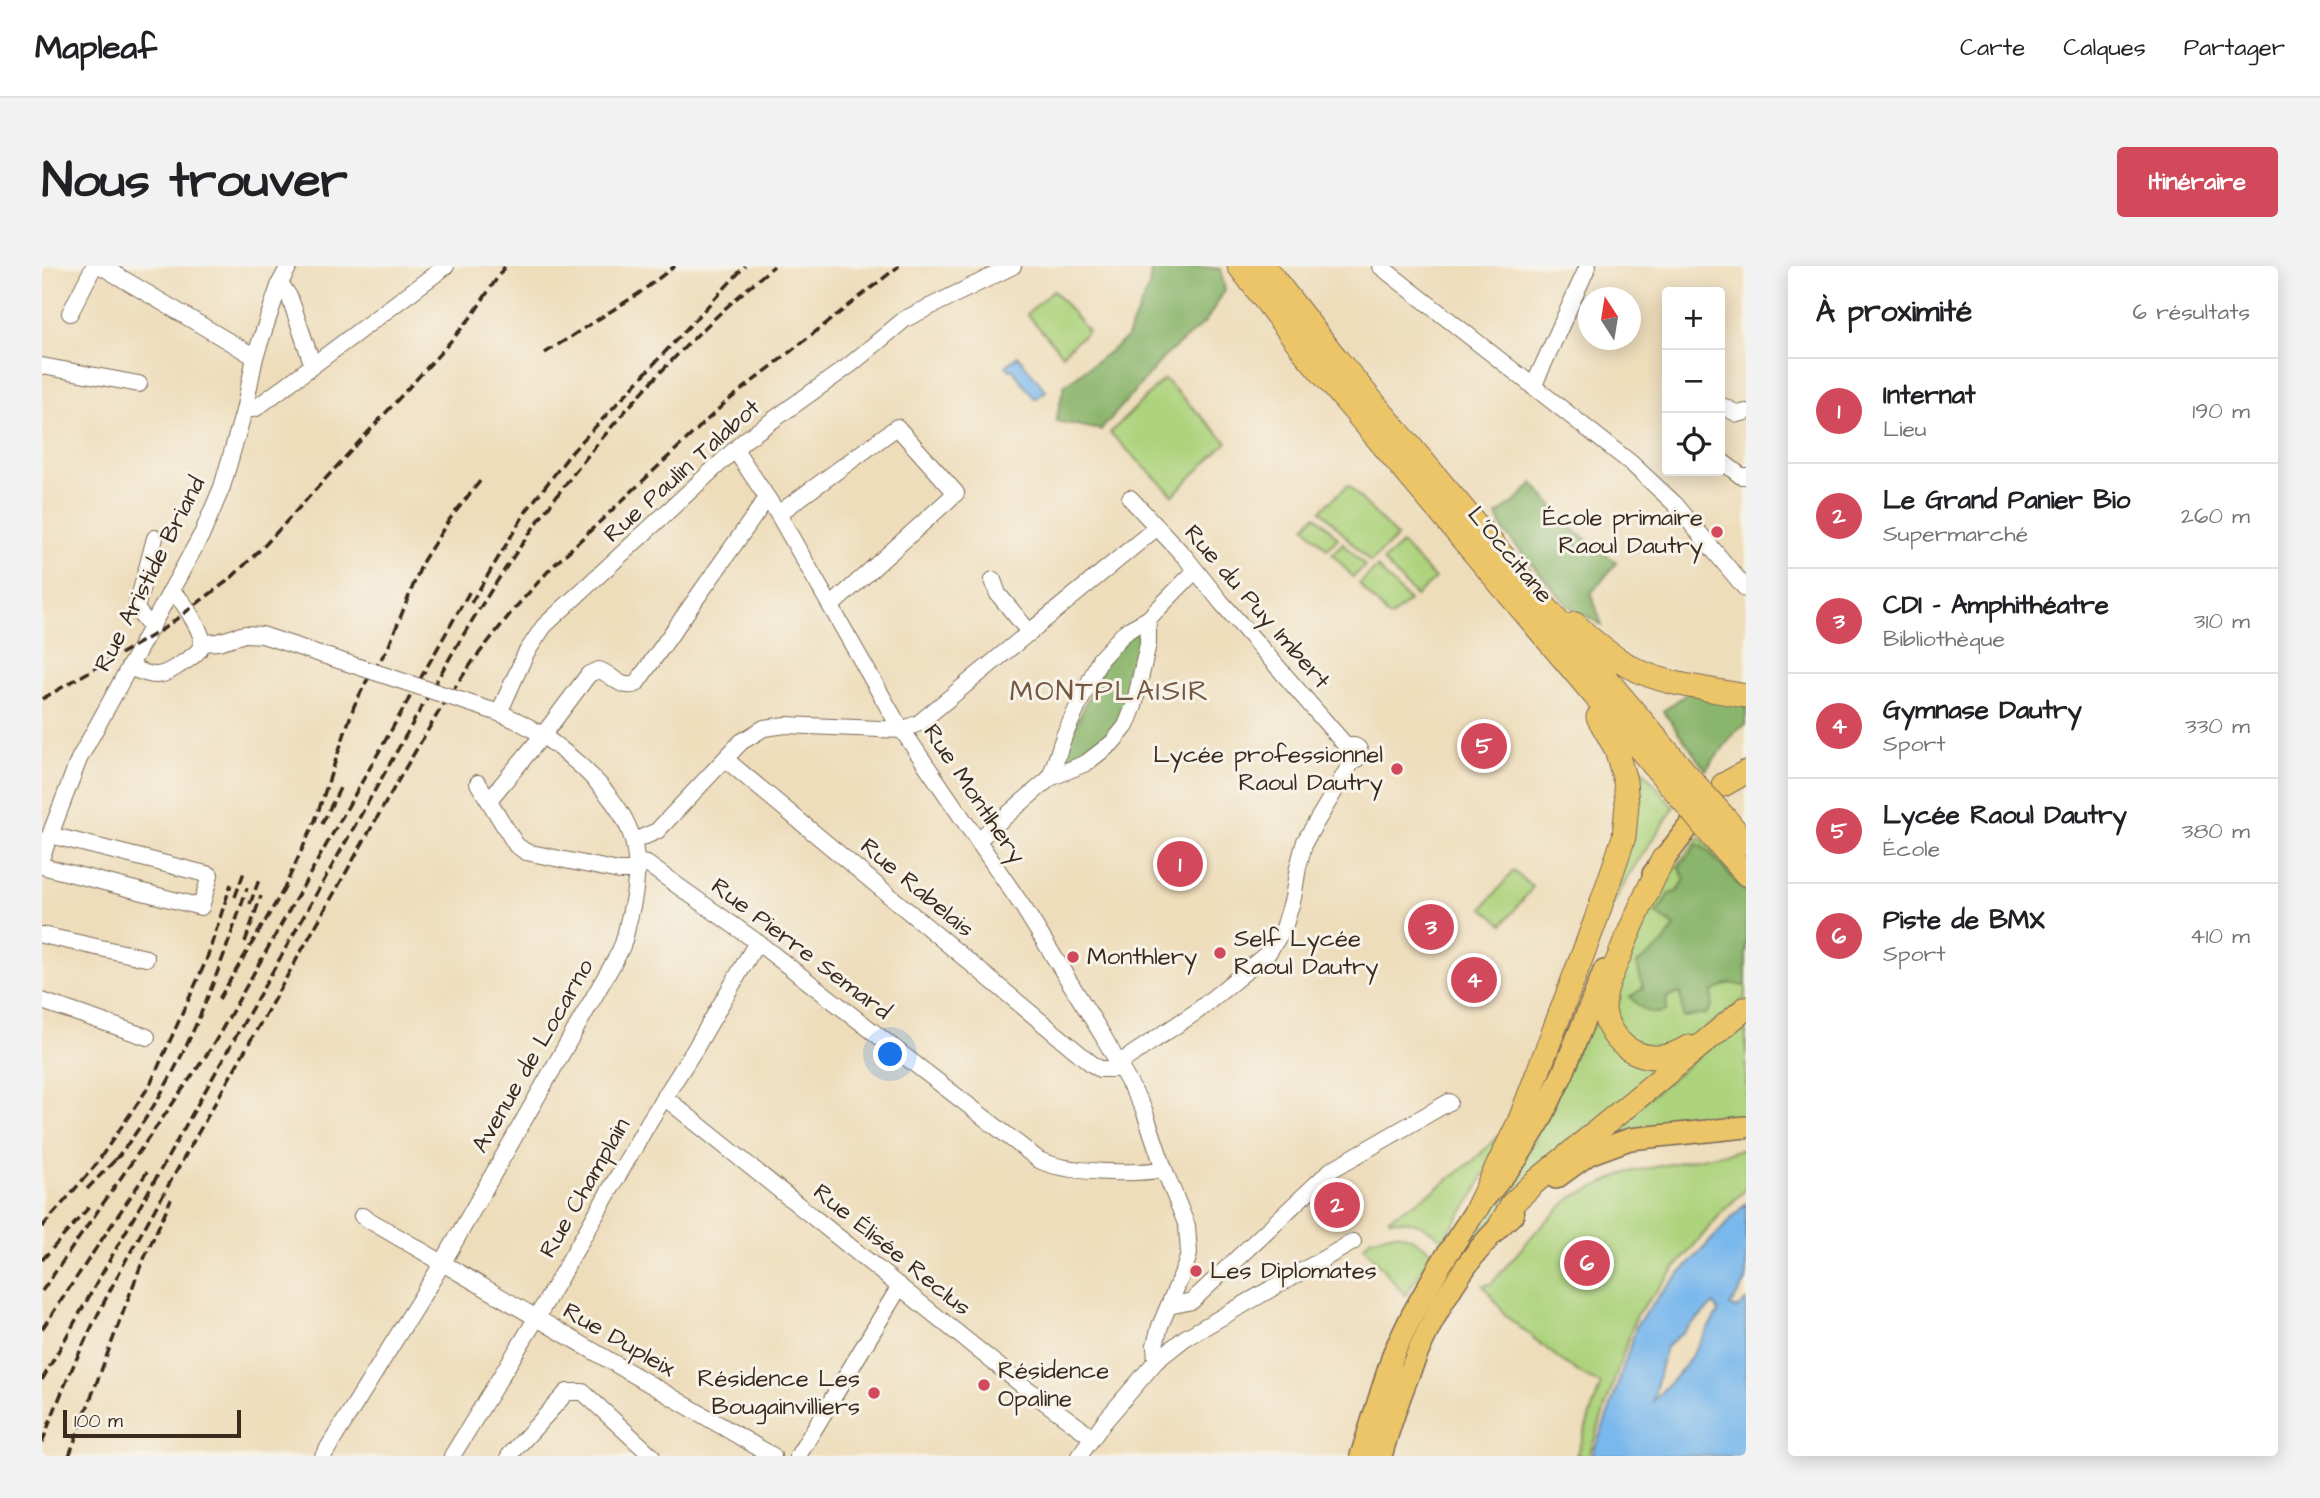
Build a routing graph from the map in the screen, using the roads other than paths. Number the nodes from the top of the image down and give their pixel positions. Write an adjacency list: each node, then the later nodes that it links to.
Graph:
1 (94, 266): 11 (street)
2 (101, 266): 12 (street)
3 (289, 266): 10 (street, Rue Aristide Briand)
4 (446, 266): 14 (street)
5 (1013, 266): 20 (street, Rue Paulin Talabot)
6 (1239, 266): 36 (highway, L'Occitane)
7 (1264, 266): 28 (highway, L'Occitane)
8 (1380, 266): 16 (street)
9 (1588, 266): 16 (street)
10 (280, 283): 12 (street, Rue Aristide Briand); 14 (street)
11 (70, 313)
12 (255, 357): 18 (street, Rue Aristide Briand)
13 (42, 366): 15 (street)
14 (313, 366): 18 (street)
15 (139, 384)
16 (1533, 387): 31 (street)
17 (1725, 408): 19 (street)
18 (244, 411): 32 (street, Rue Aristide Briand)
19 (1746, 412)
20 (737, 450): 23 (street, Rue Montlhery); 41 (street, Rue Paulin Talabot)
21 (1725, 464): 22 (street)
22 (1746, 476)
23 (767, 498): 25 (street, Rue Montlhery); 43 (street)
24 (1130, 498): 26 (street, Rue du Puy Imbert)
25 (778, 514): 33 (street, Rue Montlhery); 33 (street)
26 (1156, 528): 29 (street, Rue du Puy Imbert); 37 (street)
27 (155, 538): 35 (street)
28 (1510, 562): 40 (highway); 50 (highway, L'Occitane)
29 (1195, 571): 34 (street); 71 (street, Rue du Puy Imbert)
30 (993, 580): 37 (street)
31 (1746, 589)
32 (170, 592): 35 (street, Rue Aristide Briand); 38 (street)
33 (831, 607): 42 (street, Rue Montlhery)
34 (1149, 619): 47 (street); 47 (street)
35 (151, 627): 39 (street, Rue Aristide Briand)
36 (1537, 628): 50 (highway, L'Occitane); 76 (highway)
37 (1030, 633): 42 (street)
38 (202, 643): 39 (street); 41 (street, Avenue de Locarno, bridge)
39 (129, 667): 53 (street, Rue Aristide Briand)
40 (1746, 696)
41 (493, 711): 43 (street, Avenue de Locarno)
42 (902, 730): 44 (street); 54 (street, Rue Montlhery)
43 (543, 736): 51 (street); 55 (street, Avenue de Locarno)
44 (725, 759): 55 (street); 70 (street, Rue Rabelais)
45 (1746, 764): 49 (main road)
46 (1746, 772): 49 (highway)
47 (1050, 778): 54 (street)
48 (478, 783): 51 (street)
49 (1723, 785): 58 (main road)
50 (1688, 792): 52 (highway, L'Occitane, bridge)
51 (489, 800): 60 (street)
52 (1718, 827): 56 (highway, L'Occitane); 61 (highway, L'Occitane)
53 (50, 835): 57 (street, Rue Aristide Briand); 59 (street)
54 (978, 840): 68 (street, Rue Montlhery)
55 (634, 841): 60 (street, Avenue de Locarno)
56 (1746, 843)
57 (42, 856)
58 (1663, 859): 67 (highway); 76 (main road)
59 (42, 866)
60 (637, 867): 63 (street, Rue Pierre Semard); 80 (street, Avenue de Locarno)
61 (1746, 874)
62 (42, 935): 64 (street)
63 (757, 942): 72 (street, Rue Champlain); 75 (street, Rue Pierre Semard)
64 (146, 958)
65 (42, 1001): 69 (street)
66 (1746, 1008): 67 (highway)
67 (1714, 1033): 78 (highway)
68 (1103, 1036): 70 (street); 71 (street, Rue Montlhery)
69 (147, 1037)
70 (1080, 1053): 71 (street, Rue Rabelais)
71 (1119, 1066): 75 (street, Rue Montlhery)
72 (664, 1097): 81 (street, Rue Élisée Reclus); 83 (street, Rue Champlain)
73 (1449, 1102): 82 (street)
74 (1746, 1127): 78 (main road)
75 (1164, 1169): 82 (street)
76 (1477, 1208): 93 (main road)
77 (362, 1216): 80 (street, Rue Dupleix)
78 (1501, 1224): 94 (main road)
79 (1353, 1242): 84 (street)
80 (442, 1264): 83 (street, Rue Dupleix); 86 (street, Avenue de Locarno)
81 (900, 1286): 85 (street, Rue Élisée Reclus); 91 (street)
82 (1169, 1306): 84 (street)
83 (536, 1319): 87 (street, Rue Champlain); 90 (street, Rue Dupleix)
84 (1156, 1361): 85 (street)
85 (1092, 1437): 92 (street)
86 (323, 1456)
87 (452, 1456)
88 (509, 1456): 89 (street)
89 (652, 1456)
90 (773, 1456)
91 (798, 1456)
92 (1079, 1456)
93 (1362, 1456)
94 (1381, 1456)

